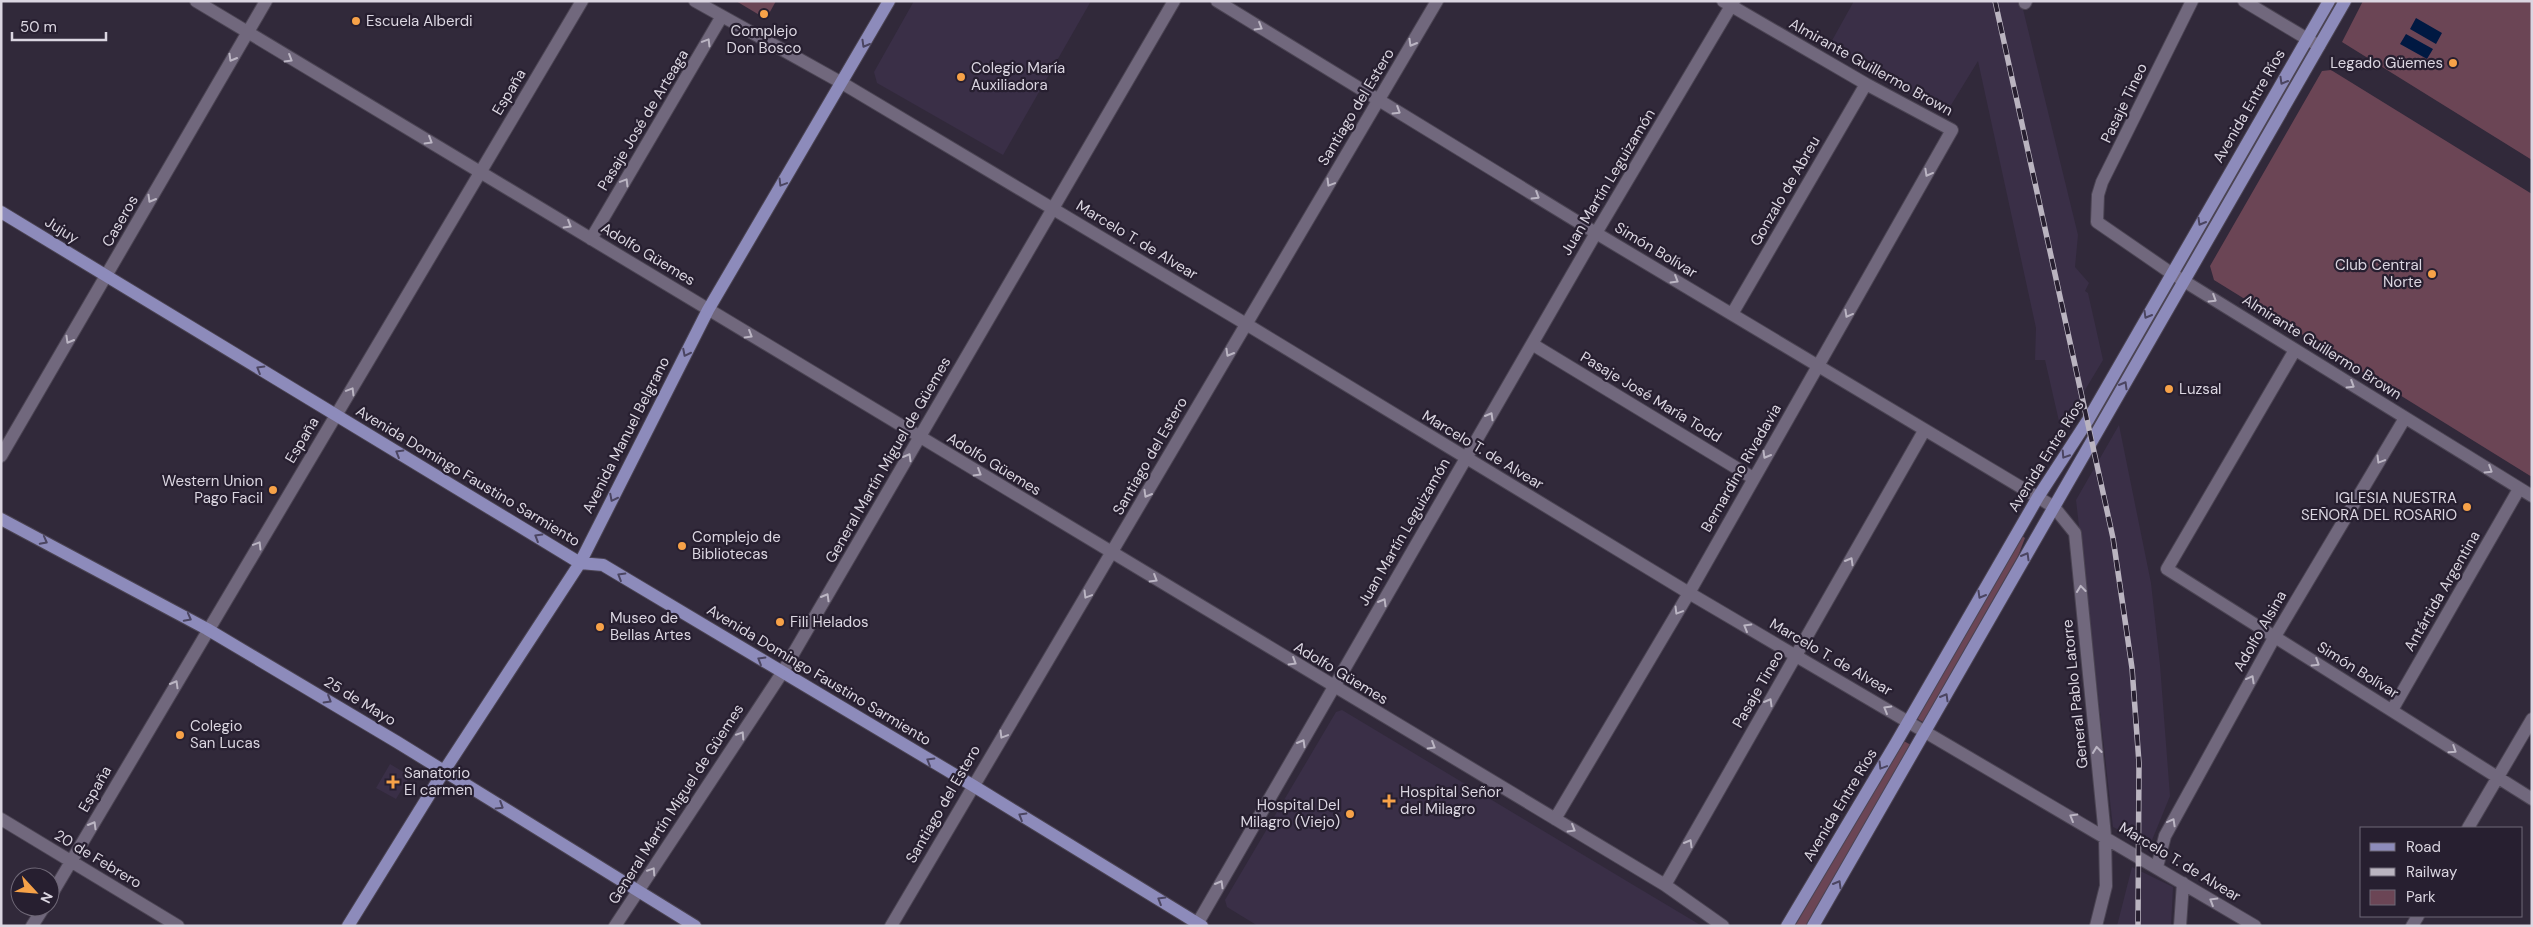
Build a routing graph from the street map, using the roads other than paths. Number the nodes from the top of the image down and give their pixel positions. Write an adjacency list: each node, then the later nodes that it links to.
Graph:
1 (196, 1): 15 (street, Adolfo Güemes)
2 (266, 1): 15 (street, Caseros)
3 (582, 1): 22 (street, España)
4 (695, 1): 14 (street, Marcelo T. de Alvear)
5 (889, 1): 18 (main road, Avenida Manuel Belgrano, one-way to 18)
6 (1174, 1): 23 (street, General Martín Miguel de Güemes)
7 (1217, 1): 20 (street, Simón Bolívar, one-way to 20)
8 (1437, 1): 20 (street, Santiago del Estero, one-way to 20)
9 (2192, 1): 25 (street, Pasaje Tineo)
10 (2244, 1): 16 (street)
11 (2329, 1): 16 (main road, Avenida Entre Ríos)
12 (2345, 1): 17 (main road, Avenida Entre Ríos)
13 (1730, 3): 19 (street, Almirante Guillermo Brown); 26 (street, Juan Martín Leguizamón)
14 (722, 16): 18 (street, Marcelo T. de Alvear); 27 (street, Pasaje José de Arteaga, one-way to 14)
15 (247, 34): 22 (street, Adolfo Güemes, one-way to 22); 29 (street, Caseros, one-way to 29)
16 (2307, 39): 17 (street); 28 (main road, Avenida Entre Ríos, one-way to 28)
17 (2319, 46): 30 (main road, Avenida Entre Ríos)
18 (842, 83): 23 (street, Marcelo T. de Alvear); 31 (main road, Avenida Manuel Belgrano, one-way to 31)
19 (1866, 84): 21 (street, Almirante Guillermo Brown); 32 (street, Gonzalo de Abreu)
20 (1380, 100): 26 (street, Simón Bolívar, one-way to 26); 33 (street, Santiago del Estero, one-way to 33)
21 (1952, 130): 36 (street, Bernardino Rivadavia, one-way to 36)
22 (480, 172): 27 (street, Adolfo Güemes, one-way to 27); 39 (street, España, one-way to 22)
23 (1054, 209): 33 (street, Marcelo T. de Alvear); 42 (street, General Martín Miguel de Güemes)
24 (1, 212): 29 (main road, Jujuy)
25 (2097, 222): 28 (street, Almirante Guillermo Brown)
26 (1596, 233): 32 (street, Simón Bolívar, one-way to 32); 34 (street, Juan Martín Leguizamón)
27 (591, 239): 31 (street, Adolfo Güemes)
28 (2171, 273): 30 (street, Almirante Guillermo Brown); 37 (main road, Avenida Entre Ríos, one-way to 37)
29 (106, 276): 39 (main road, Avenida Domingo Faustino Sarmiento, one-way to 29); 43 (street, Caseros, one-way to 43)
30 (2185, 281): 35 (street, Almirante Guillermo Brown, one-way to 35); 38 (main road, Avenida Entre Ríos, one-way to 30)
31 (708, 310): 42 (street, Adolfo Güemes, one-way to 42); 52 (main road, Avenida Manuel Belgrano, one-way to 52)
32 (1732, 314): 36 (street, Simón Bolívar)
33 (1246, 324): 44 (street, Marcelo T. de Alvear); 51 (street, Santiago del Estero, one-way to 51)
34 (1532, 344): 44 (street, Juan Martín Leguizamón, one-way to 34); 45 (street, Pasaje José María Todd)
35 (2295, 350): 40 (street, Almirante Guillermo Brown, one-way to 40); 55 (street, Simón Bolívar)
36 (1818, 366): 41 (street, Simón Bolívar); 45 (street, Bernardino Rivadavia, one-way to 45)
37 (2097, 405): 38 (main road); 48 (main road, Avenida Entre Ríos, one-way to 48)
38 (2109, 412): 49 (main road, Avenida Entre Ríos)
39 (336, 415): 52 (main road, Avenida Domingo Faustino Sarmiento, one-way to 39); 54 (street, España, one-way to 39)
40 (2405, 418): 46 (street, Almirante Guillermo Brown, one-way to 46); 55 (street, Adolfo Alsina, one-way to 55)
41 (1924, 431): 48 (street, Simón Bolívar); 56 (street, Pasaje Tineo, one-way to 41)
42 (919, 438): 51 (street, Adolfo Güemes, one-way to 51); 57 (street, General Martín Miguel de Güemes, one-way to 42)
43 (1, 456)
44 (1466, 459): 53 (street, Marcelo T. de Alvear); 58 (street, Juan Martín Leguizamón, one-way to 44)
45 (1753, 478): 53 (street, Bernardino Rivadavia)
46 (2520, 489): 47 (street, Almirante Guillermo Brown); 59 (street, Antártida Argentina)
47 (2532, 496)
48 (2038, 497): 49 (street, Simón Bolívar); 61 (main road, Avenida Entre Ríos, one-way to 61)
49 (2054, 507): 62 (main road, Avenida Entre Ríos, one-way to 49); 70 (street, General Pablo Latorre, one-way to 49)
50 (1, 518): 54 (main road, 25 de Mayo, one-way to 54)
51 (1112, 554): 58 (street, Adolfo Güemes, one-way to 58); 65 (street, Santiago del Estero, one-way to 65)
52 (580, 563): 57 (main road, Avenida Domingo Faustino Sarmiento, one-way to 52); 63 (main road, Avenida Manuel Belgrano)
53 (1689, 593): 56 (street, Marcelo T. de Alvear, one-way to 53); 68 (street, Bernardino Rivadavia, one-way to 68)
54 (207, 628): 63 (main road, 25 de Mayo, one-way to 63); 71 (street, España, one-way to 54)
55 (2274, 638): 59 (street, Simón Bolívar, one-way to 59); 72 (street, Adolfo Alsina, one-way to 55)
56 (1796, 655): 61 (street, Marcelo T. de Alvear, one-way to 56); 75 (street, Pasaje Tineo, one-way to 56)
57 (782, 673): 65 (main road, Avenida Domingo Faustino Sarmiento, one-way to 57); 76 (street, General Martín Miguel de Güemes, one-way to 57)
58 (1334, 687): 68 (street, Adolfo Güemes, one-way to 68); 77 (street, Juan Martín Leguizamón, one-way to 58)
59 (2392, 710): 64 (street, Simón Bolívar, one-way to 64)
60 (2532, 719): 64 (street)
61 (1908, 722): 62 (street, Marcelo T. de Alvear); 84 (main road, Avenida Entre Ríos, one-way to 84)
62 (1926, 732): 70 (street, Marcelo T. de Alvear, one-way to 62); 85 (main road, Avenida Entre Ríos, one-way to 62)
63 (444, 771): 76 (main road, 25 de Mayo, one-way to 76); 79 (main road, Avenida Manuel Belgrano)
64 (2497, 778): 66 (street, Simón Bolívar); 69 (street)
65 (972, 785): 77 (main road, Avenida Domingo Faustino Sarmiento, one-way to 65); 82 (street, Santiago del Estero)
66 (2532, 799)
67 (1, 819): 71 (street, 20 de Febrero)
68 (1555, 819): 75 (street, Adolfo Güemes, one-way to 75)
69 (2469, 827)
70 (2106, 836): 72 (street, Marcelo T. de Alvear); 86 (street, General Pablo Latorre)
71 (71, 862): 73 (street, España); 78 (street, 20 de Febrero)
72 (2157, 867): 74 (street, Marcelo T. de Alvear)
73 (60, 880)
74 (2183, 883): 87 (street); 88 (street, Marcelo T. de Alvear, one-way to 74)
75 (1665, 885): 83 (street, Adolfo Güemes)
76 (638, 892): 80 (street, General Martín Miguel de Güemes); 81 (main road, 25 de Mayo)
77 (1199, 925)
78 (178, 926)
79 (348, 926)
80 (615, 926)
81 (695, 926)
82 (891, 926)
83 (1723, 926)
84 (1786, 926)
85 (1813, 926)
86 (2096, 926)
87 (2180, 926)
88 (2255, 926)

